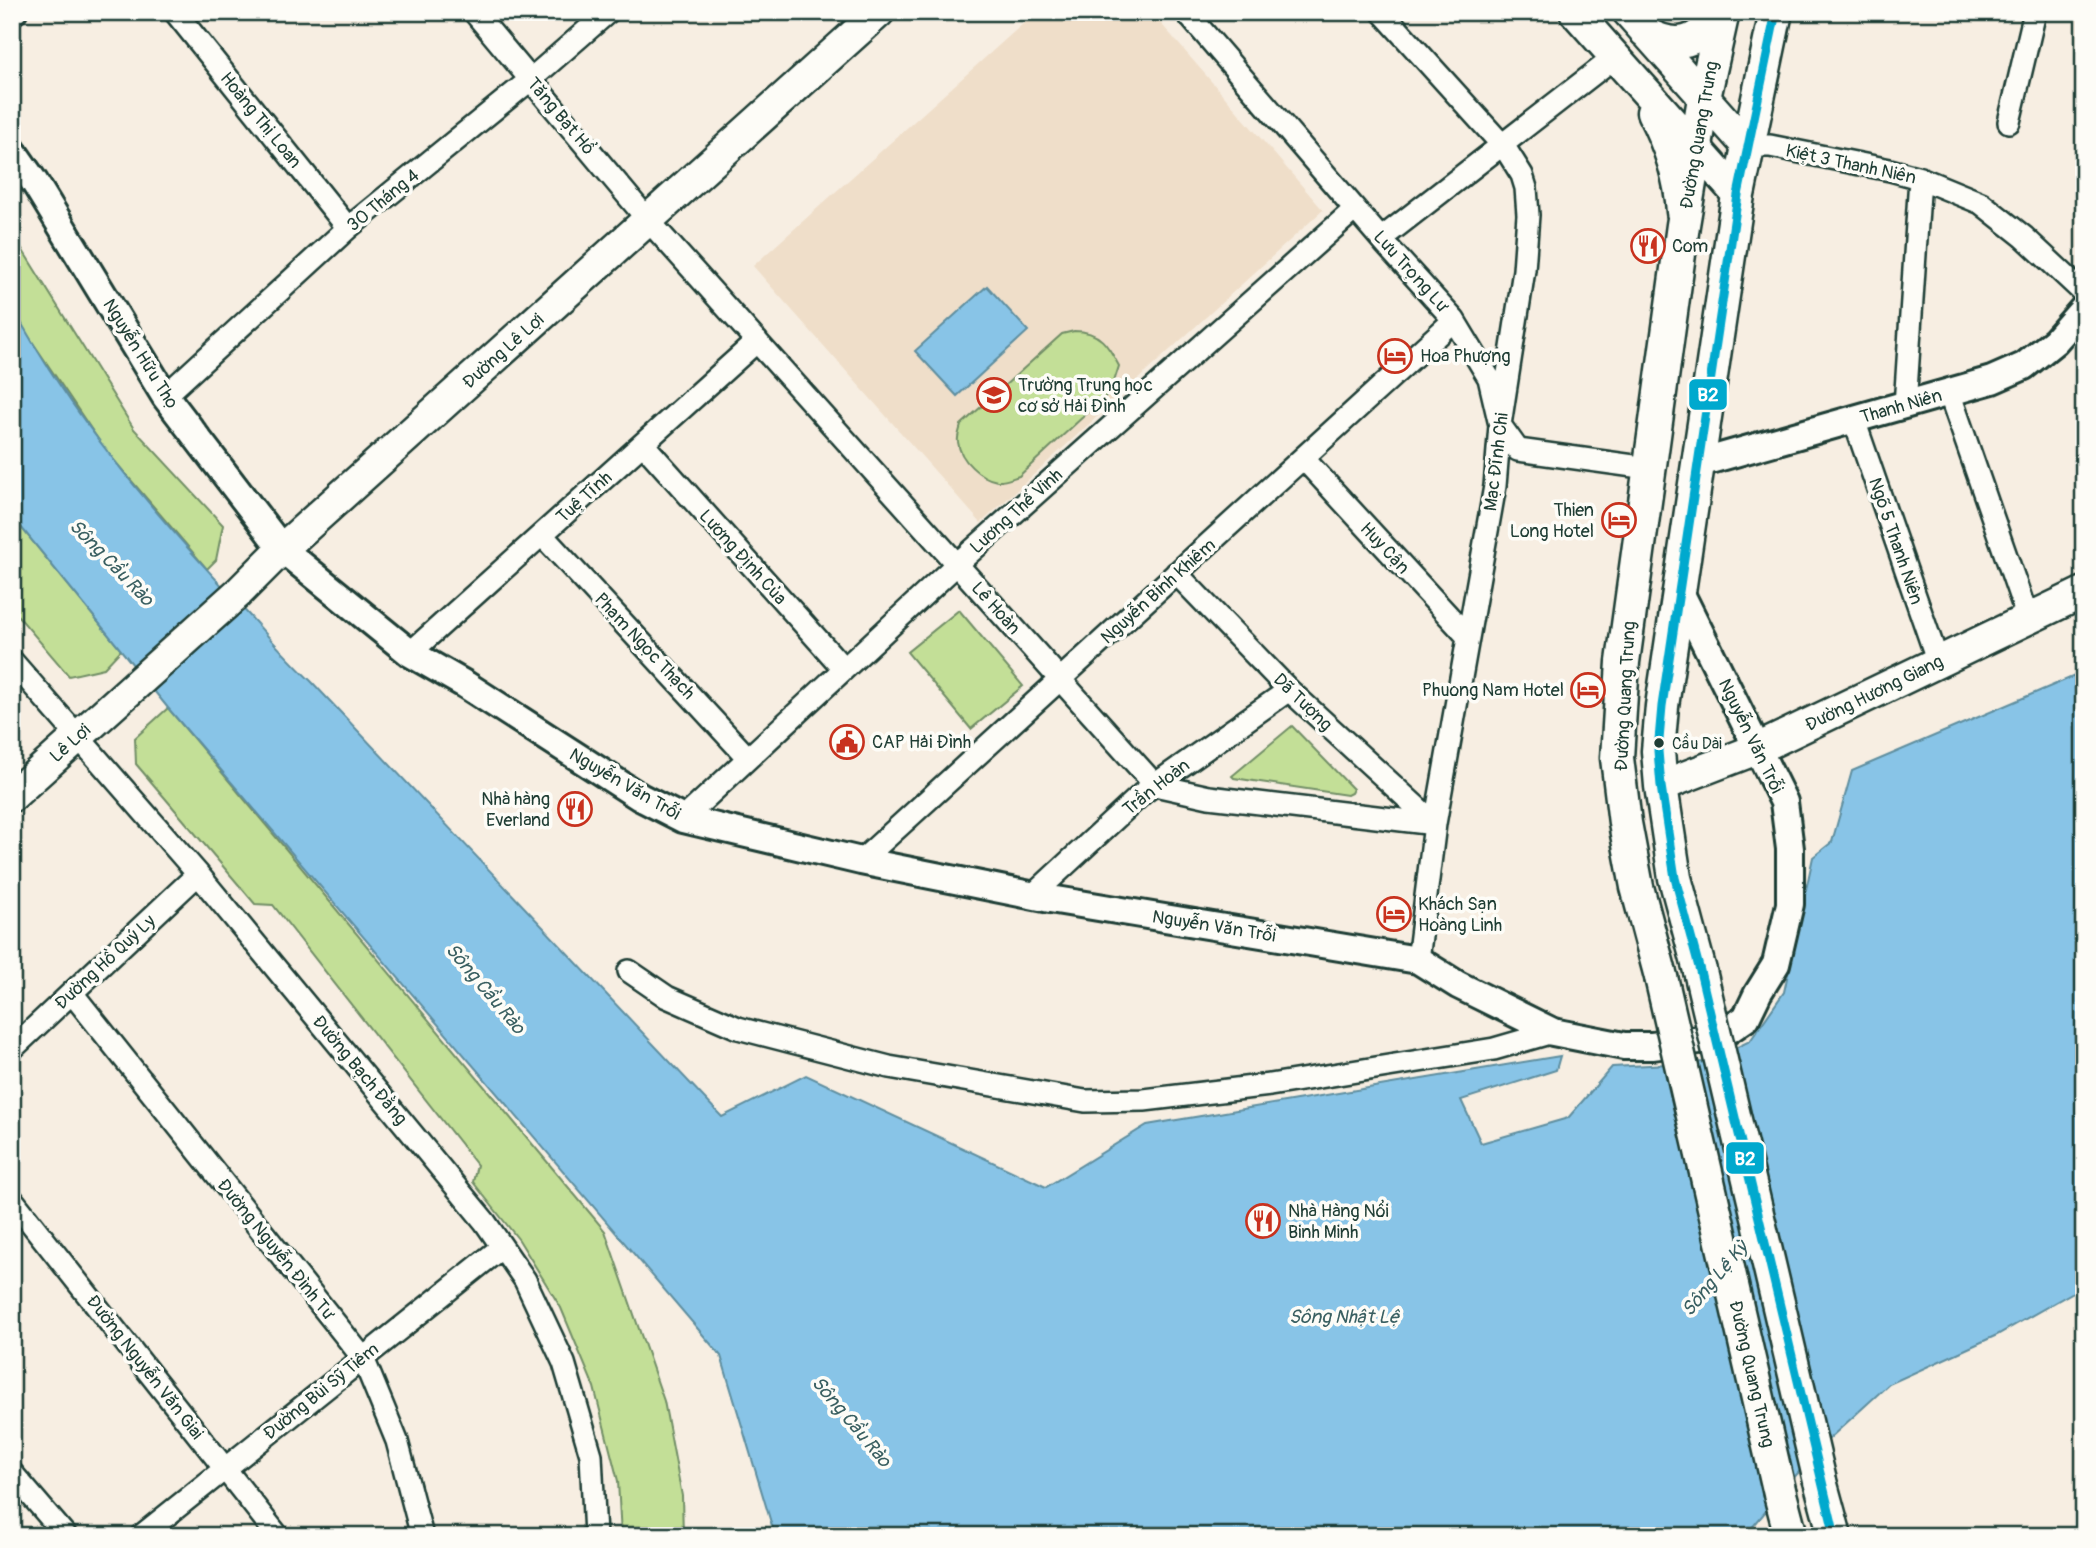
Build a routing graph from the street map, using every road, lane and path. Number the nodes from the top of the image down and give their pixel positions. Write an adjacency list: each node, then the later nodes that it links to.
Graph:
1 (175, 12): 26 (street, Hoàng Thị Loan)
2 (474, 12): 14 (street, Tăng Bạt Hổ)
3 (608, 12): 14 (street, 30 Tháng 4)
4 (879, 12): 24 (main road, Đường Lê Lợi)
5 (1186, 12): 23 (street, Lưu Trọng Lư)
6 (1382, 12): 17 (street, Mạc Đĩnh Chi)
7 (1576, 12): 13 (main road)
8 (1717, 12): 12 (main road)
9 (1723, 12): 15 (main road, Đường Quang Trung)
10 (1776, 12): 18 (main road, Đường Quang Trung)
11 (2035, 12): 16 (street)
12 (1637, 22): 15 (main road)
13 (1620, 62): 17 (street); 19 (main road); 25 (main road)
14 (530, 80): 24 (street, Tăng Bạt Hổ); 26 (street, 30 Tháng 4)
15 (1704, 98): 18 (main road); 19 (main road, Đường Quang Trung)
16 (2010, 122)
17 (1502, 144): 27 (street); 36 (street, Mạc Đĩnh Chi)
18 (1747, 146): 21 (street, Kiệt 3 Thanh Niên); 22 (main road, Đường Quang Trung)
19 (1695, 148): 22 (main road); 25 (main road, Đường Quang Trung)
20 (12, 150): 33 (street, Nguyễn Hữu Thọ)
21 (1920, 178): 28 (street, Kiệt 3 Thanh Niên); 34 (street)
22 (1738, 195): 39 (main road, Đường Quang Trung)
23 (1355, 209): 27 (street, Lưu Trọng Lư); 43 (street, Lương Thế Vinh)
24 (648, 220): 31 (street, Lê Hoàn); 42 (main road, Đường Lê Lợi)
25 (1683, 225): 40 (main road, Đường Quang Trung)
26 (348, 229): 33 (street, 30 Tháng 4)
27 (1382, 238): 30 (street, Lưu Trọng Lư)
28 (2084, 293)
29 (2084, 309): 32 (street, Thanh Niên)
30 (1454, 320): 36 (street, Lưu Trọng Lư); 38 (street, Nguyễn Bỉnh Khiêm)
31 (757, 341): 37 (street, Tuệ Tĩnh); 43 (street, Lê Hoàn)
32 (1949, 392): 34 (street, Thanh Niên); 47 (street)
33 (165, 396): 42 (street, Nguyễn Hữu Thọ)
34 (1905, 405): 35 (street, Thanh Niên)
35 (1853, 420): 39 (street, Thanh Niên); 51 (street, Ngõ 5 Thanh Niên)
36 (1500, 425): 40 (street, Lưu Trọng Lư); 48 (street, Mạc Đĩnh Chi)
37 (643, 444): 41 (street, Tuệ Tĩnh); 52 (street, Lương Định Của)
38 (1303, 458): 44 (street, Nguyễn Bỉnh Khiêm); 48 (street, Huy Cận)
39 (1696, 464): 40 (main road); 45 (main road, Đường Quang Trung)
40 (1648, 468): 77 (main road, Đường Quang Trung, bridge)
41 (542, 535): 49 (street, Tuệ Tĩnh); 58 (street, Phạm Ngọc Thạch)
42 (282, 550): 49 (street, Nguyễn Văn Trỗi); 55 (main road, Đường Lê Lợi)
43 (957, 564): 52 (street, Lương Thế Vinh); 53 (street, Lê Hoàn)
44 (1177, 573): 53 (street, Nguyễn Bỉnh Khiêm); 54 (street, Dã Tượng)
45 (1678, 588): 57 (street, Nguyễn Văn Trỗi); 60 (main road, Đường Quang Trung)
46 (2084, 592): 47 (main road, Đường Hương Giang)
47 (2028, 619): 51 (main road, Đường Hương Giang)
48 (1468, 637): 63 (street, Mạc Đĩnh Chi)
49 (410, 653): 62 (street, Nguyễn Văn Trỗi)
50 (12, 661): 56 (street, Đường Bạch Đằng)
51 (1938, 662): 57 (main road, Đường Hương Giang)
52 (844, 669): 58 (street, Lương Thế Vinh)
53 (1060, 679): 59 (street, Lê Hoàn); 64 (street, Nguyễn Bỉnh Khiêm)
54 (1289, 690): 59 (street, Trần Hoàn); 63 (street, Dã Tượng)
55 (129, 691): 56 (main road, Lê Lợi)
56 (78, 736): 61 (main road, Lê Lợi); 65 (street, Đường Bạch Đằng)
57 (1757, 749): 60 (main road, Đường Hương Giang); 70 (street, Nguyễn Văn Trỗi)
58 (748, 758): 62 (street, Lương Thế Vinh)
59 (1155, 785): 63 (street); 66 (street, Trần Hoàn)
60 (1661, 786): 83 (main road, Đường Quang Trung, bridge)
61 (12, 796)
62 (683, 819): 64 (street, Nguyễn Văn Trỗi)
63 (1435, 824): 67 (street, Mạc Đĩnh Chi)
64 (861, 861): 66 (street, Nguyễn Văn Trỗi)
65 (198, 874): 69 (street, Đường Hồ Quý Ly); 73 (street, Đường Bạch Đằng)
66 (1032, 896): 67 (street, Nguyễn Văn Trỗi)
67 (1418, 960): 70 (street, Nguyễn Văn Trỗi)
68 (629, 971): 70 (street)
69 (72, 993): 71 (street, Đường Hồ Quý Ly); 74 (street, Đường Nguyễn Đình Tư)
70 (1553, 1032)
71 (12, 1049)
72 (12, 1199): 75 (street, Đường Nguyễn Văn Giai)
73 (502, 1247): 74 (street, Đường Bùi Sỹ Tiêm); 82 (street, Đường Bạch Đằng)
74 (363, 1358): 75 (street, Đường Bùi Sỹ Tiêm); 81 (street, Đường Nguyễn Đình Tư)
75 (225, 1469): 79 (street, Đường Bùi Sỹ Tiêm); 80 (street, Đường Nguyễn Văn Giai)
76 (12, 1473): 78 (street)
77 (1785, 1519)
78 (66, 1536)
79 (141, 1536)
80 (278, 1536)
81 (422, 1536)
82 (595, 1536)
83 (1835, 1536)

